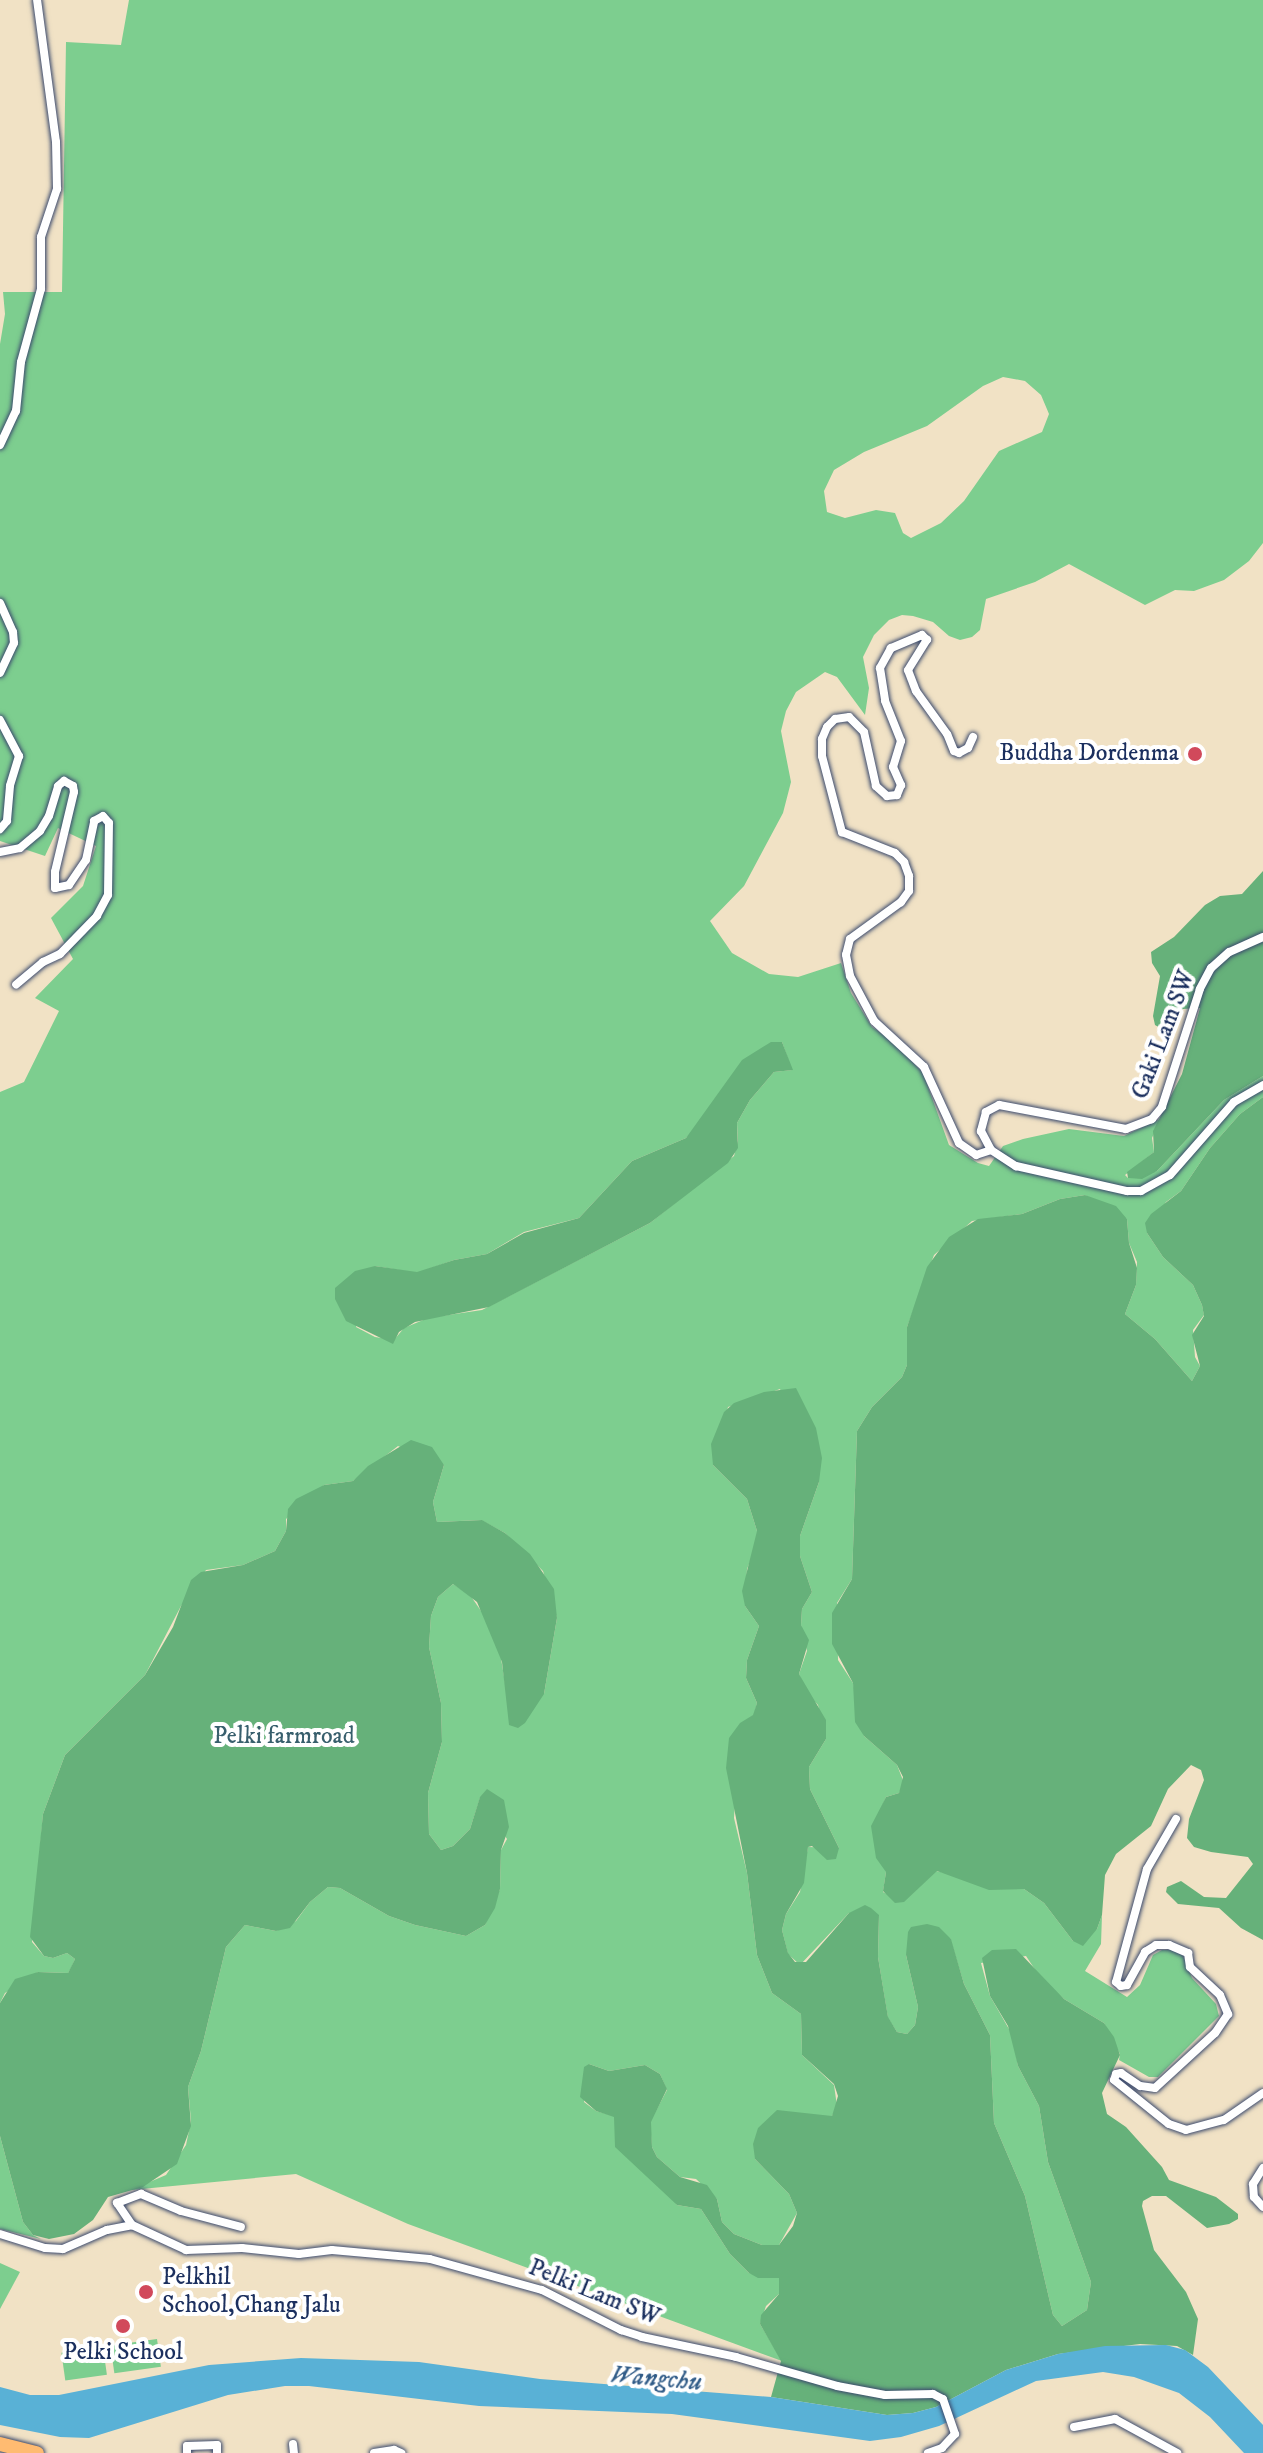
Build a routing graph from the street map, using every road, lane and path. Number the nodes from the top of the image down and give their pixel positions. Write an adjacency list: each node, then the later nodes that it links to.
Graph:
1 (37, 0): 2 (street)
2 (0, 445)
3 (0, 603): 4 (street)
4 (0, 673)
5 (0, 720): 7 (street)
6 (973, 737): 12 (street)
7 (0, 829)
8 (0, 852): 10 (street)
9 (1263, 937): 12 (street, Gaki Lam SW)
10 (16, 985)
11 (1263, 1085): 12 (street)
12 (991, 1150)
13 (1176, 1819): 14 (street)
14 (1263, 2093)
15 (1263, 2168): 16 (street)
16 (1263, 2207)
17 (132, 2225): 18 (street); 19 (street); 27 (street, Pelki Lam SW)
18 (241, 2227)
19 (0, 2234)
20 (1074, 2427): 28 (street)
21 (0, 2444): 22 (highway)
22 (37, 2453)
23 (187, 2453): 24 (street)
24 (217, 2453)
25 (374, 2453): 26 (street)
26 (401, 2453)
27 (928, 2453)
28 (1177, 2453)

